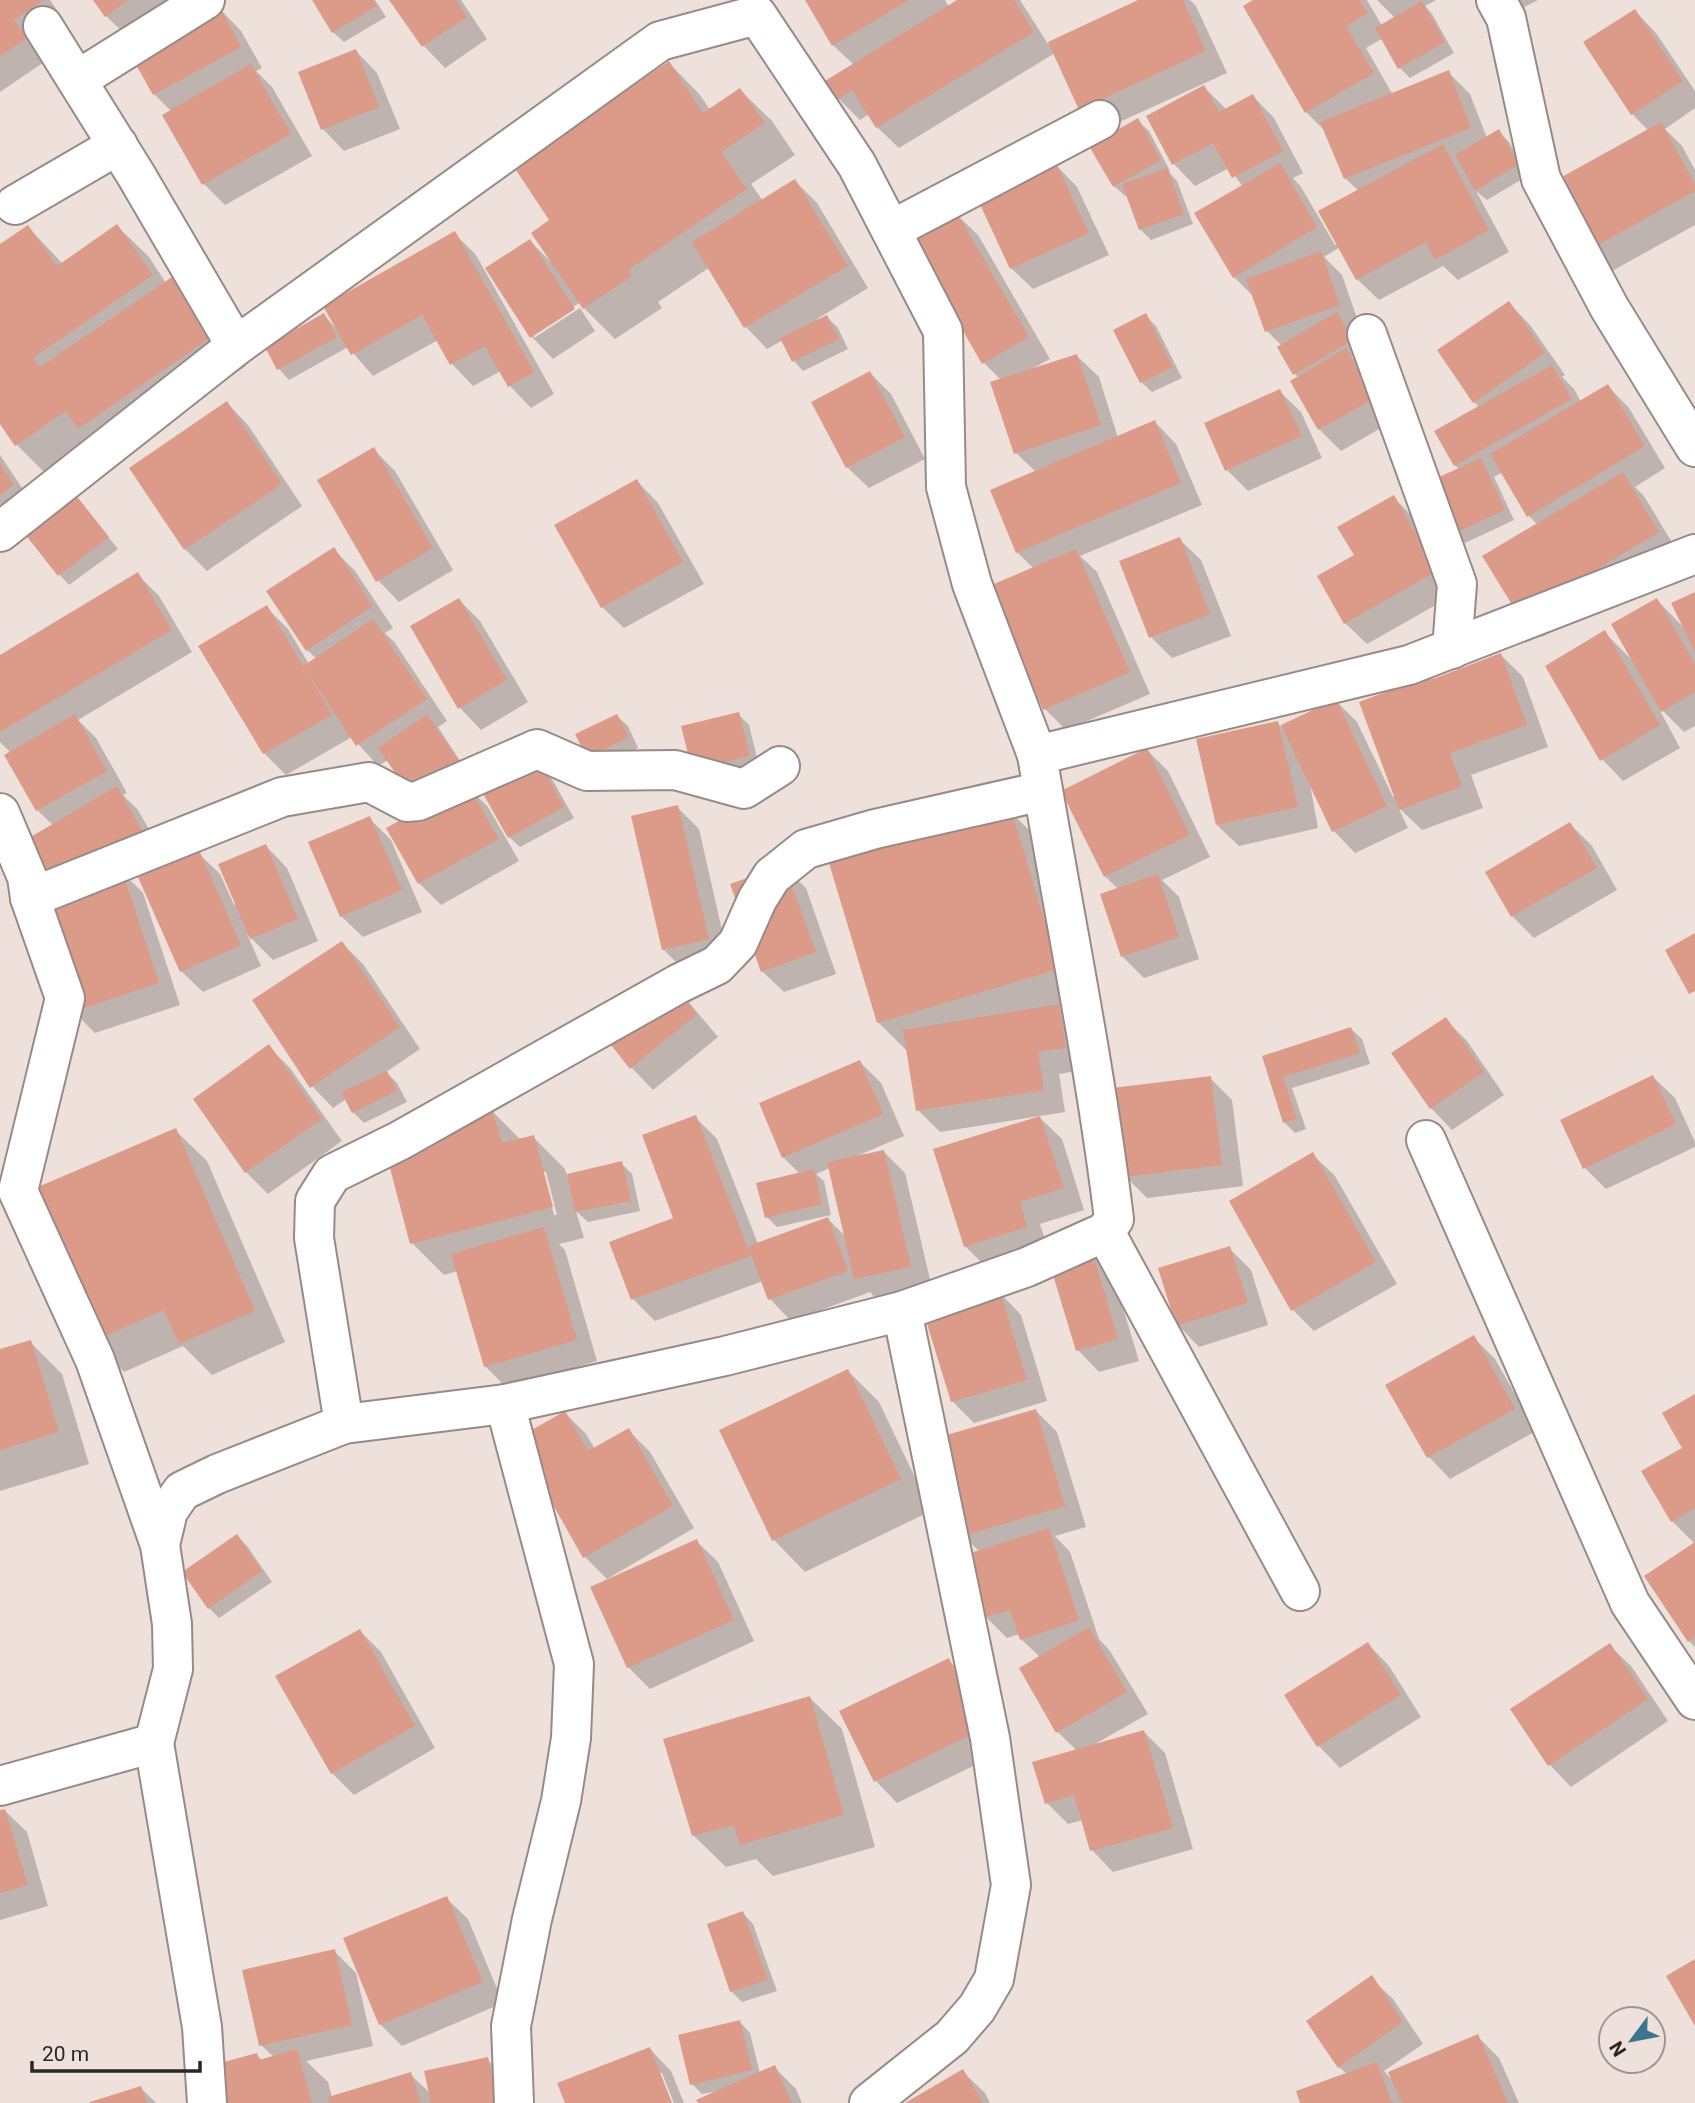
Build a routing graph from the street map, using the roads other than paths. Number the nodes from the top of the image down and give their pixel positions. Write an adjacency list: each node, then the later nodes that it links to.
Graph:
1 (205, 0): 4 (street)
2 (1496, 0): 11 (street)
3 (43, 26): 4 (street)
4 (77, 80): 6 (street)
5 (1100, 120): 8 (street)
6 (118, 145): 7 (street); 10 (street)
7 (16, 205)
8 (891, 230): 10 (street); 16 (street)
9 (1367, 334): 14 (street)
10 (236, 345): 12 (street)
11 (1695, 447)
12 (0, 532)
13 (1695, 554): 14 (street)
14 (1452, 649): 16 (street)
15 (780, 766): 18 (street)
16 (1040, 773): 20 (street); 23 (street)
17 (0, 813): 18 (street)
18 (30, 898): 24 (street)
19 (1426, 1140): 26 (street)
20 (1105, 1232): 21 (street); 25 (street)
21 (902, 1311): 22 (street); 31 (street)
22 (505, 1404): 23 (street); 30 (street)
23 (344, 1424): 24 (street)
24 (160, 1545): 27 (street)
25 (1300, 1591)
26 (1695, 1700)
27 (154, 1743): 28 (street); 29 (street)
28 (0, 1786)
29 (207, 2103)
30 (514, 2103)
31 (869, 2103)

